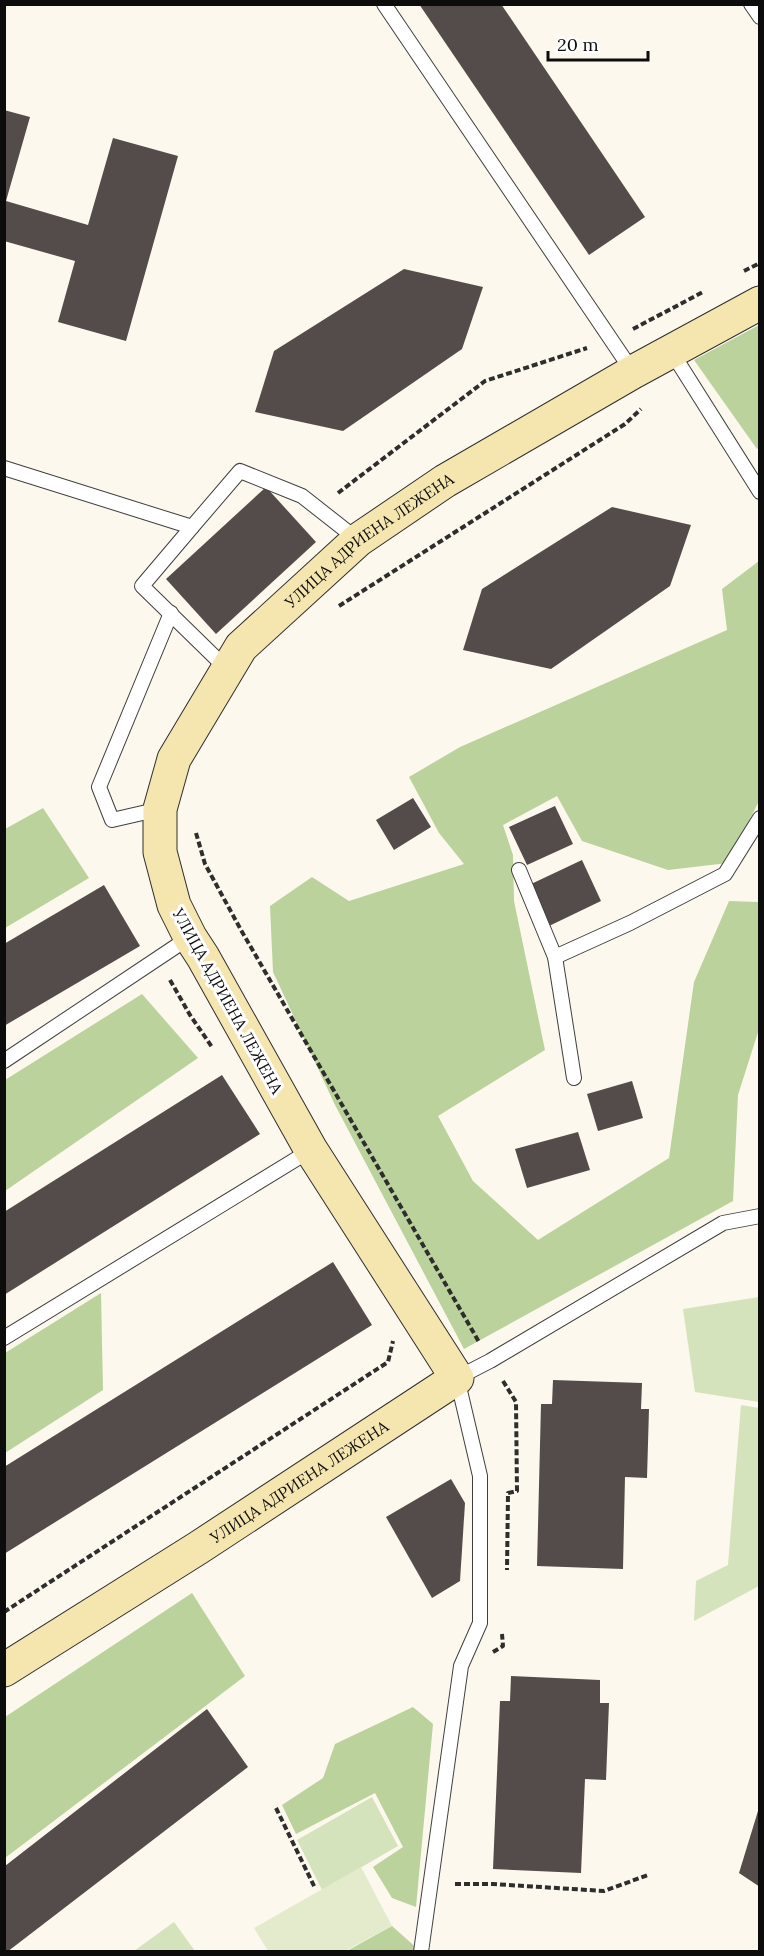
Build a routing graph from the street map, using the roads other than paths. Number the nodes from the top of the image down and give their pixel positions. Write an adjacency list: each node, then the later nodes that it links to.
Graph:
1 (384, 4): 6 (lane)
2 (751, 4): 3 (lane)
3 (759, 17)
4 (759, 303): 5 (street, УЛИЦА АДРИЕНА ЛЕЖЕНА)
5 (671, 351): 6 (street, УЛИЦА АДРИЕНА ЛЕЖЕНА); 8 (lane)
6 (633, 372): 10 (street, УЛИЦА АДРИЕНА ЛЕЖЕНА)
7 (4, 468): 9 (lane)
8 (759, 492)
9 (192, 527): 10 (lane); 11 (lane)
10 (358, 540): 12 (street, УЛИЦА АДРИЕНА ЛЕЖЕНА)
11 (171, 613): 12 (lane); 13 (lane)
12 (227, 669): 13 (street, УЛИЦА АДРИЕНА ЛЕЖЕНА)
13 (160, 809): 16 (street, УЛИЦА АДРИЕНА ЛЕЖЕНА)
14 (759, 818): 17 (lane)
15 (519, 870): 17 (lane)
16 (190, 937): 18 (lane); 20 (street, УЛИЦА АДРИЕНА ЛЕЖЕНА)
17 (555, 957): 19 (lane)
18 (4, 1061)
19 (574, 1078)
20 (311, 1150): 22 (lane); 23 (street, УЛИЦА АДРИЕНА ЛЕЖЕНА)
21 (759, 1216): 23 (lane)
22 (4, 1338)
23 (457, 1378): 24 (street, УЛИЦА АДРИЕНА ЛЕЖЕНА); 25 (lane)
24 (4, 1670)
25 (421, 1952)

